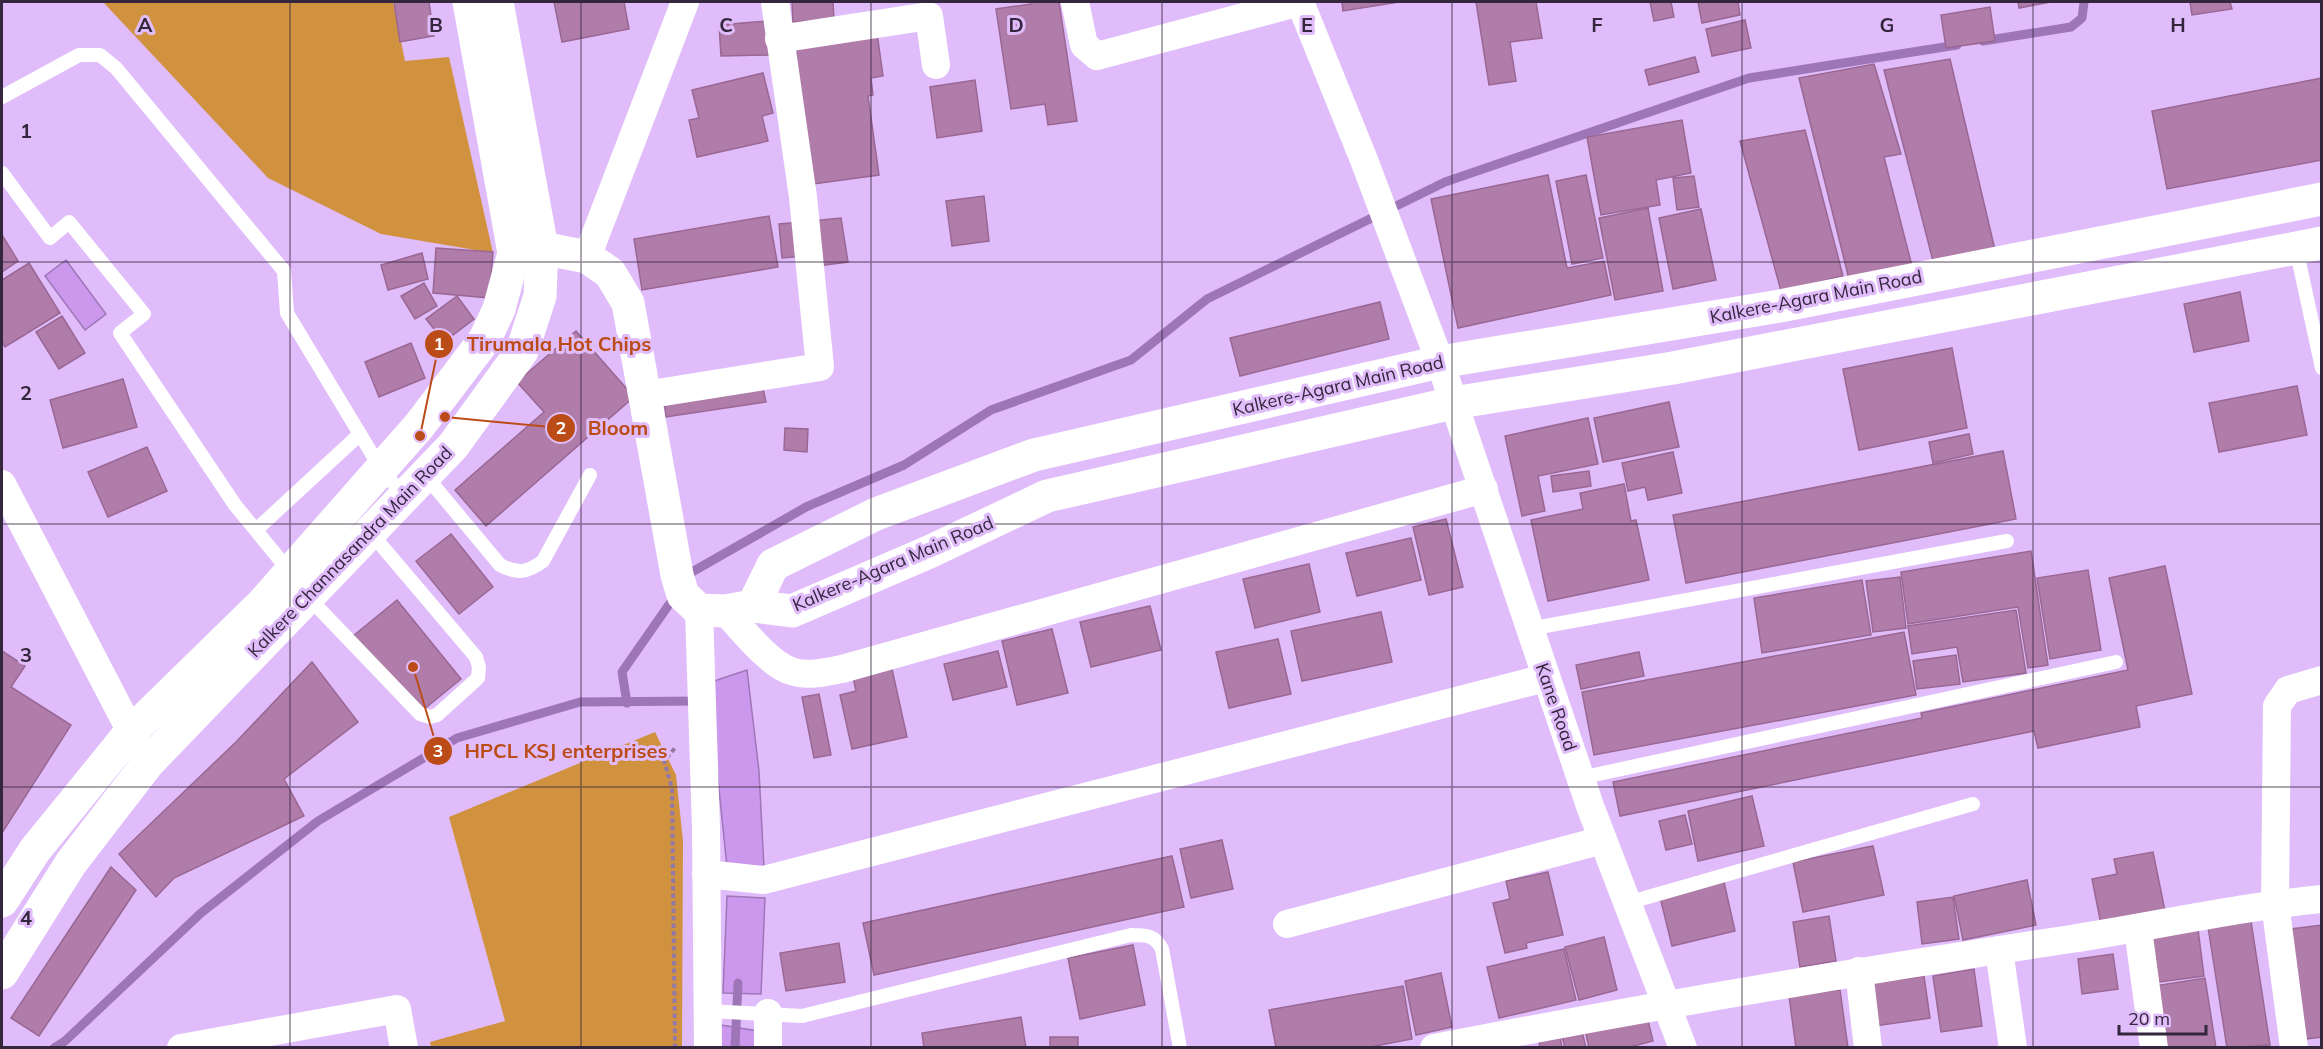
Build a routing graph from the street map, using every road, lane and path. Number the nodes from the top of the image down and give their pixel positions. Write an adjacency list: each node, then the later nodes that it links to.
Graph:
1 (469, 2): 13 (street, Kalkere Channasandra Main Road)
2 (497, 2): 13 (street, Kalkere Channasandra Main Road)
3 (685, 2): 14 (street)
4 (776, 2): 7 (street)
5 (1075, 2): 6 (street)
6 (1300, 2): 15 (street, Kane Road)
7 (779, 39): 8 (street); 17 (street)
8 (936, 65)
9 (2, 97): 19 (lane)
10 (2, 174): 25 (lane)
11 (2322, 199): 15 (street, Kalkere-Agara Main Road)
12 (2309, 246): 16 (lane); 18 (street, Kalkere-Agara Main Road)
13 (528, 251): 14 (street); 20 (street); 23 (street, Kalkere Channasandra Main Road)
14 (587, 257): 17 (street)
15 (1440, 362): 18 (street, Kane Road); 29 (street, Kalkere-Agara Main Road)
16 (2322, 368)
17 (645, 394): 29 (street)
18 (1453, 403): 24 (street, Kane Road); 29 (street, Kalkere-Agara Main Road)
19 (360, 434): 20 (lane); 25 (lane)
20 (381, 469): 23 (lane); 28 (street)
21 (590, 475): 23 (lane)
22 (2, 484): 35 (street)
23 (414, 485): 26 (street, Kalkere Channasandra Main Road)
24 (1484, 489): 29 (street); 30 (street, Kane Road)
25 (256, 530): 28 (lane)
26 (370, 532): 28 (street, Kalkere Channasandra Main Road); 28 (lane)
27 (2007, 541): 30 (lane)
28 (299, 585): 35 (street); 36 (street, Kalkere Channasandra Main Road)
29 (707, 600): 34 (street)
30 (1529, 629): 32 (street, Kane Road)
31 (2116, 662): 37 (lane)
32 (1545, 678): 37 (street, Kane Road); 40 (street)
33 (2322, 680): 44 (street)
34 (702, 719): 40 (street); 56 (path)
35 (130, 733): 36 (street); 42 (street)
36 (148, 763): 49 (street, Kalkere Channasandra Main Road)
37 (1580, 778): 39 (street, Kane Road)
38 (1973, 804): 43 (lane)
39 (1603, 840): 43 (street, Kane Road); 45 (street)
40 (718, 876): 51 (street)
41 (2322, 899): 44 (street)
42 (2, 901)
43 (1627, 903): 50 (street, Kane Road)
44 (2275, 903): 46 (street); 65 (street)
45 (1287, 924)
46 (2138, 928): 47 (street); 64 (street)
47 (1998, 950): 48 (street); 63 (street)
48 (1858, 971): 50 (street); 62 (street)
49 (2, 973)
50 (1665, 1003): 60 (street); 61 (street, Kane Road)
51 (715, 1011): 52 (lane); 57 (street)
52 (768, 1013): 58 (street); 59 (lane)
53 (238, 1042): 54 (street); 55 (street)
54 (181, 1047)
55 (404, 1047)
56 (675, 1047)
57 (708, 1047)
58 (768, 1047)
59 (1180, 1047)
60 (1434, 1047)
61 (1683, 1047)
62 (1868, 1047)
63 (2013, 1047)
64 (2154, 1047)
65 (2294, 1047)

